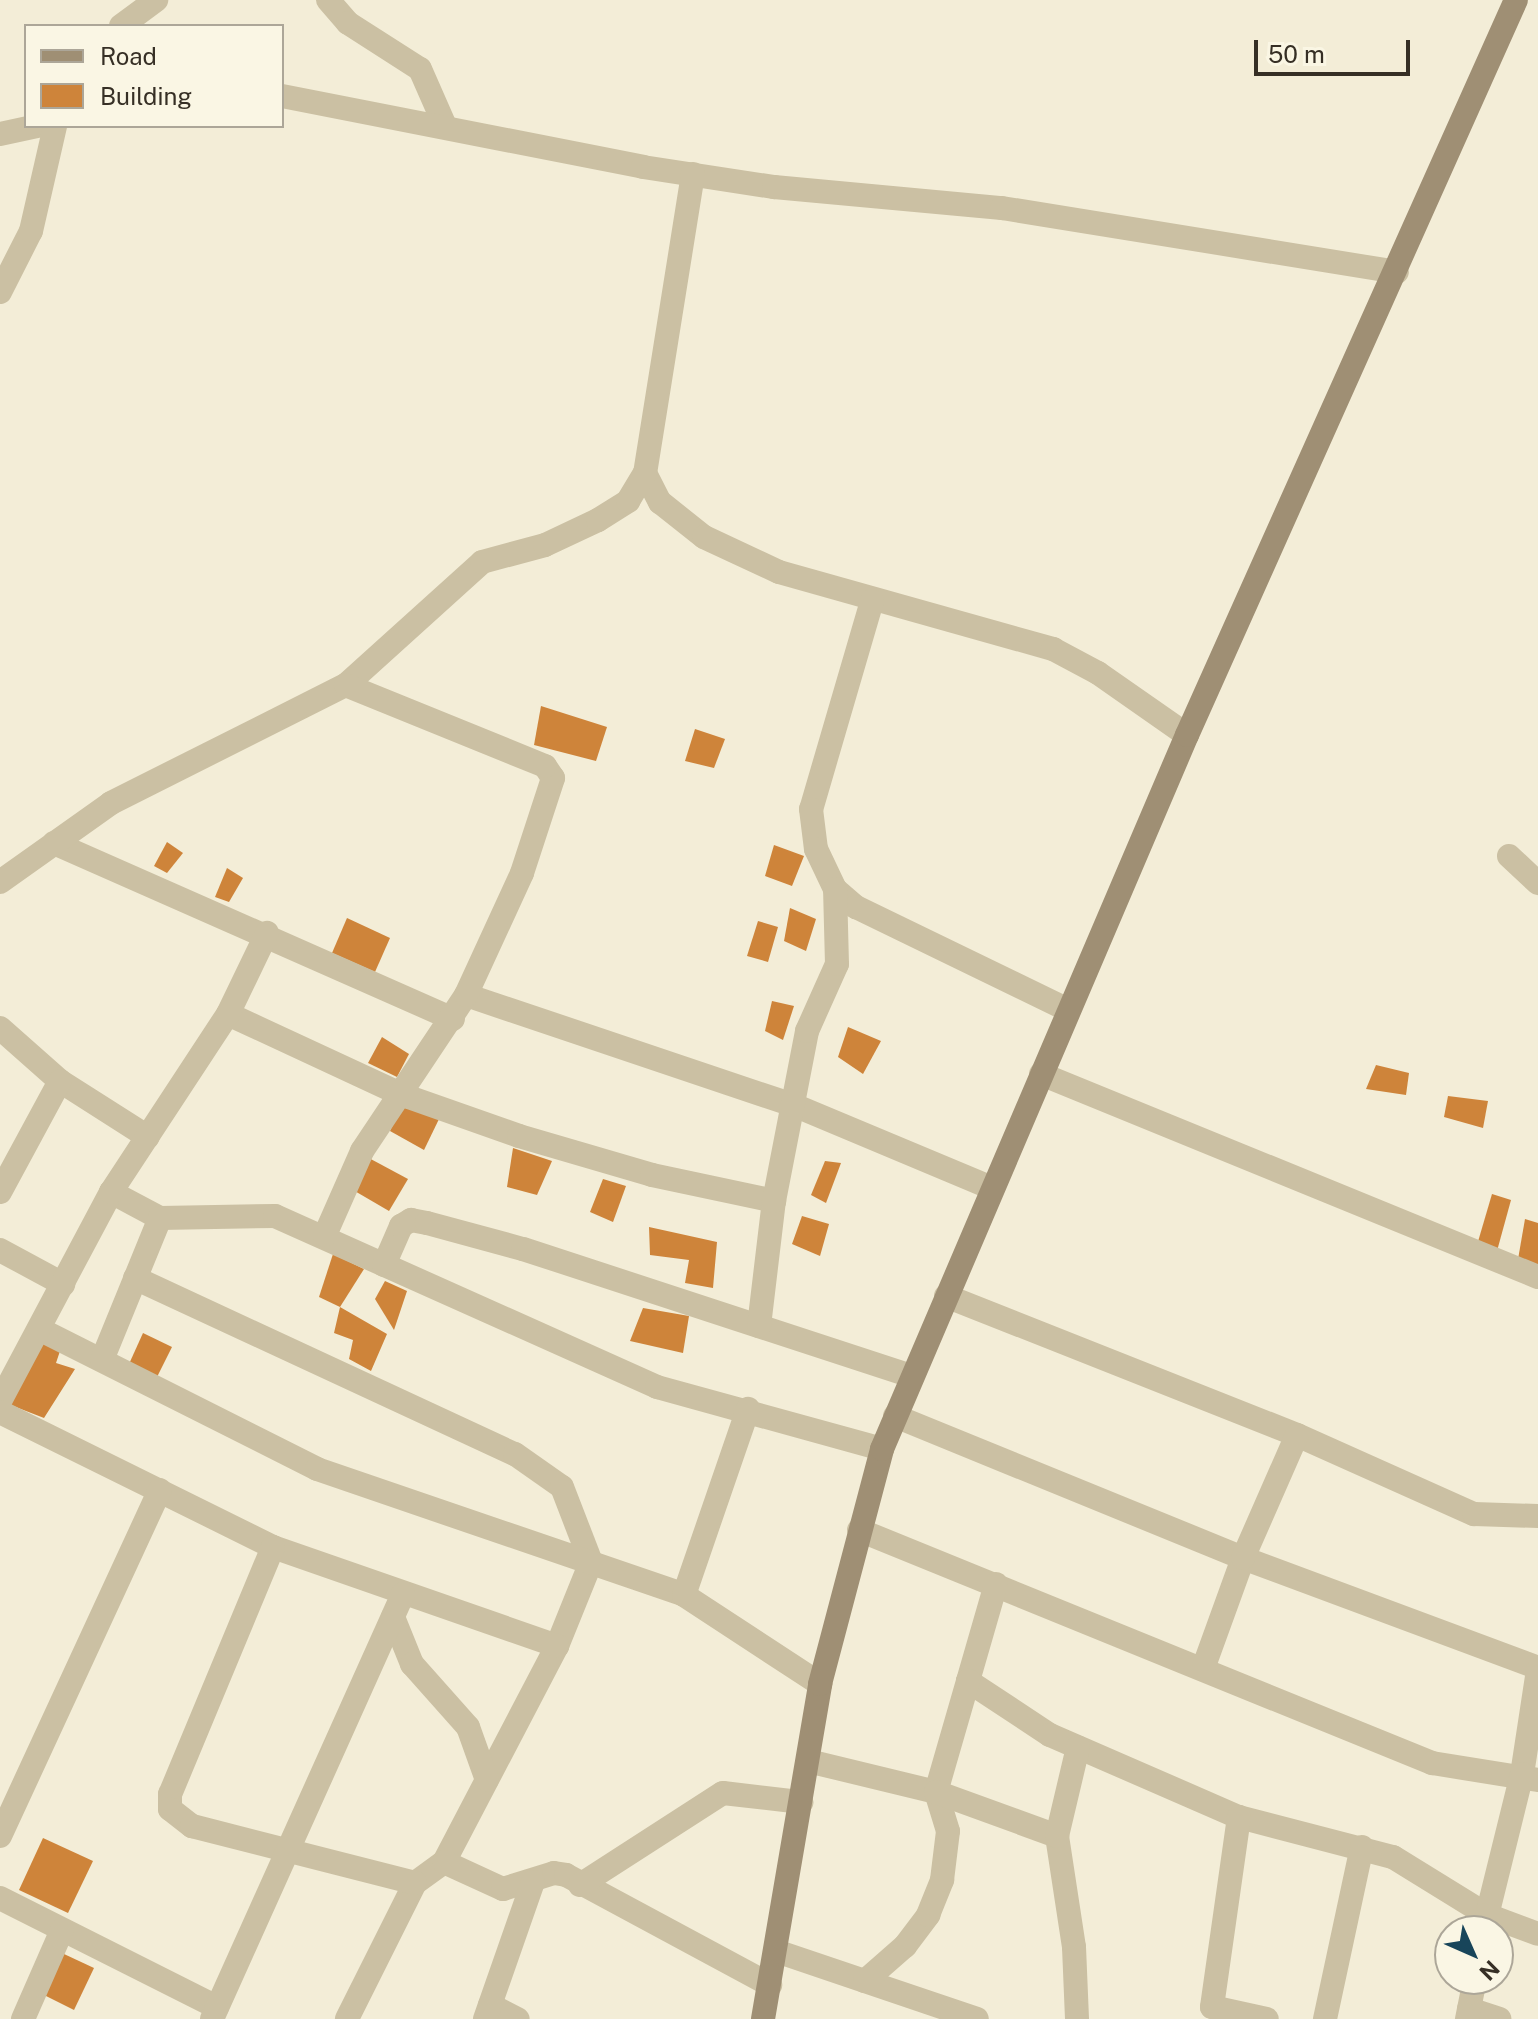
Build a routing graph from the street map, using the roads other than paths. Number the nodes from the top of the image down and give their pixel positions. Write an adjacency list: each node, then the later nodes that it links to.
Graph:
1 (156, 0): 4 (street)
2 (328, 0): 6 (street)
3 (1516, 0): 11 (street)
4 (124, 24)
5 (284, 96): 6 (street)
6 (445, 126): 10 (street)
7 (28, 128): 9 (street)
8 (55, 128): 12 (street)
9 (0, 134)
10 (693, 174): 11 (street); 13 (street)
11 (1397, 272): 18 (street)
12 (0, 292)
13 (645, 473): 14 (street); 15 (street)
14 (628, 501): 15 (street); 17 (street)
15 (660, 502): 16 (street)
16 (872, 601): 18 (street); 23 (street)
17 (346, 685): 19 (street); 25 (street)
18 (1187, 735): 26 (street)
19 (54, 843): 21 (street); 24 (street)
20 (1509, 856): 22 (street)
21 (0, 882)
22 (1538, 883)
23 (835, 889): 26 (street); 33 (street)
24 (267, 933): 27 (street); 28 (street)
25 (466, 995): 28 (street); 33 (street)
26 (1068, 1010): 30 (street)
27 (228, 1014): 32 (street); 34 (street)
28 (453, 1019): 32 (street)
29 (0, 1028): 31 (street)
30 (1041, 1074): 36 (street); 43 (street)
31 (60, 1081): 34 (street); 35 (street)
32 (400, 1094): 38 (street); 40 (street)
33 (796, 1106): 36 (street); 38 (street)
34 (148, 1137): 37 (street)
35 (3, 1180)
36 (992, 1188): 46 (street)
37 (111, 1192): 39 (street); 45 (street)
38 (774, 1201): 47 (street)
39 (160, 1218): 40 (street); 44 (street)
40 (325, 1235): 42 (street)
41 (0, 1250): 45 (street)
42 (384, 1265): 47 (street); 52 (street)
43 (1538, 1277)
44 (135, 1278): 49 (street); 62 (street)
45 (63, 1284): 48 (street)
46 (946, 1296): 50 (street); 55 (street)
47 (759, 1326): 50 (street)
48 (39, 1329): 49 (street); 51 (street)
49 (102, 1360): 62 (street)
50 (912, 1376): 54 (street)
51 (0, 1401)
52 (748, 1409): 56 (street); 65 (street)
53 (0, 1412): 57 (street)
54 (895, 1416): 56 (street); 61 (street)
55 (1297, 1435): 58 (street); 61 (street)
56 (882, 1449): 59 (street)
57 (160, 1490): 60 (street); 79 (street)
58 (1538, 1516)
59 (859, 1530): 63 (street); 71 (street)
60 (273, 1547): 64 (street); 82 (street)
61 (1243, 1558): 68 (street); 69 (street)
62 (591, 1562): 65 (street); 67 (street)
63 (996, 1584): 68 (street); 70 (street)
64 (403, 1594): 66 (street); 67 (street)
65 (684, 1595): 71 (street)
66 (393, 1617): 75 (street); 82 (street)
67 (557, 1646): 75 (street)
68 (1204, 1666): 74 (street)
69 (1538, 1669): 74 (street)
70 (968, 1681): 72 (street); 76 (street)
71 (820, 1684): 73 (street)
72 (1078, 1747): 78 (street); 80 (street)
73 (808, 1761): 76 (street); 77 (street)
74 (1530, 1777): 89 (street)
75 (487, 1780): 83 (street)
76 (936, 1792): 80 (street); 94 (street)
77 (801, 1802): 86 (street); 93 (street)
78 (1239, 1817): 81 (street); 98 (street)
79 (0, 1836)
80 (1057, 1836): 105 (street)
81 (1362, 1847): 88 (street); 107 (street)
82 (288, 1852): 85 (street); 97 (street)
83 (444, 1862): 84 (street); 85 (street)
84 (533, 1882): 86 (street); 96 (street)
85 (415, 1883): 101 (street)
86 (580, 1885): 95 (street)
87 (0, 1898): 91 (street)
88 (1476, 1915)
89 (1487, 1915)
90 (1514, 1929): 92 (street)
91 (62, 1930): 97 (street); 100 (street)
92 (1538, 1934)
93 (776, 1951): 94 (street); 95 (street)
94 (865, 1981): 104 (street)
95 (770, 1985): 103 (street)
96 (488, 2012): 102 (street)
97 (215, 2013)
98 (1207, 2013): 106 (street)
99 (1468, 2014): 108 (street)
100 (23, 2019)
101 (347, 2019)
102 (518, 2019)
103 (763, 2019)
104 (977, 2019)
105 (1077, 2019)
106 (1267, 2019)
107 (1325, 2019)
108 (1499, 2019)

